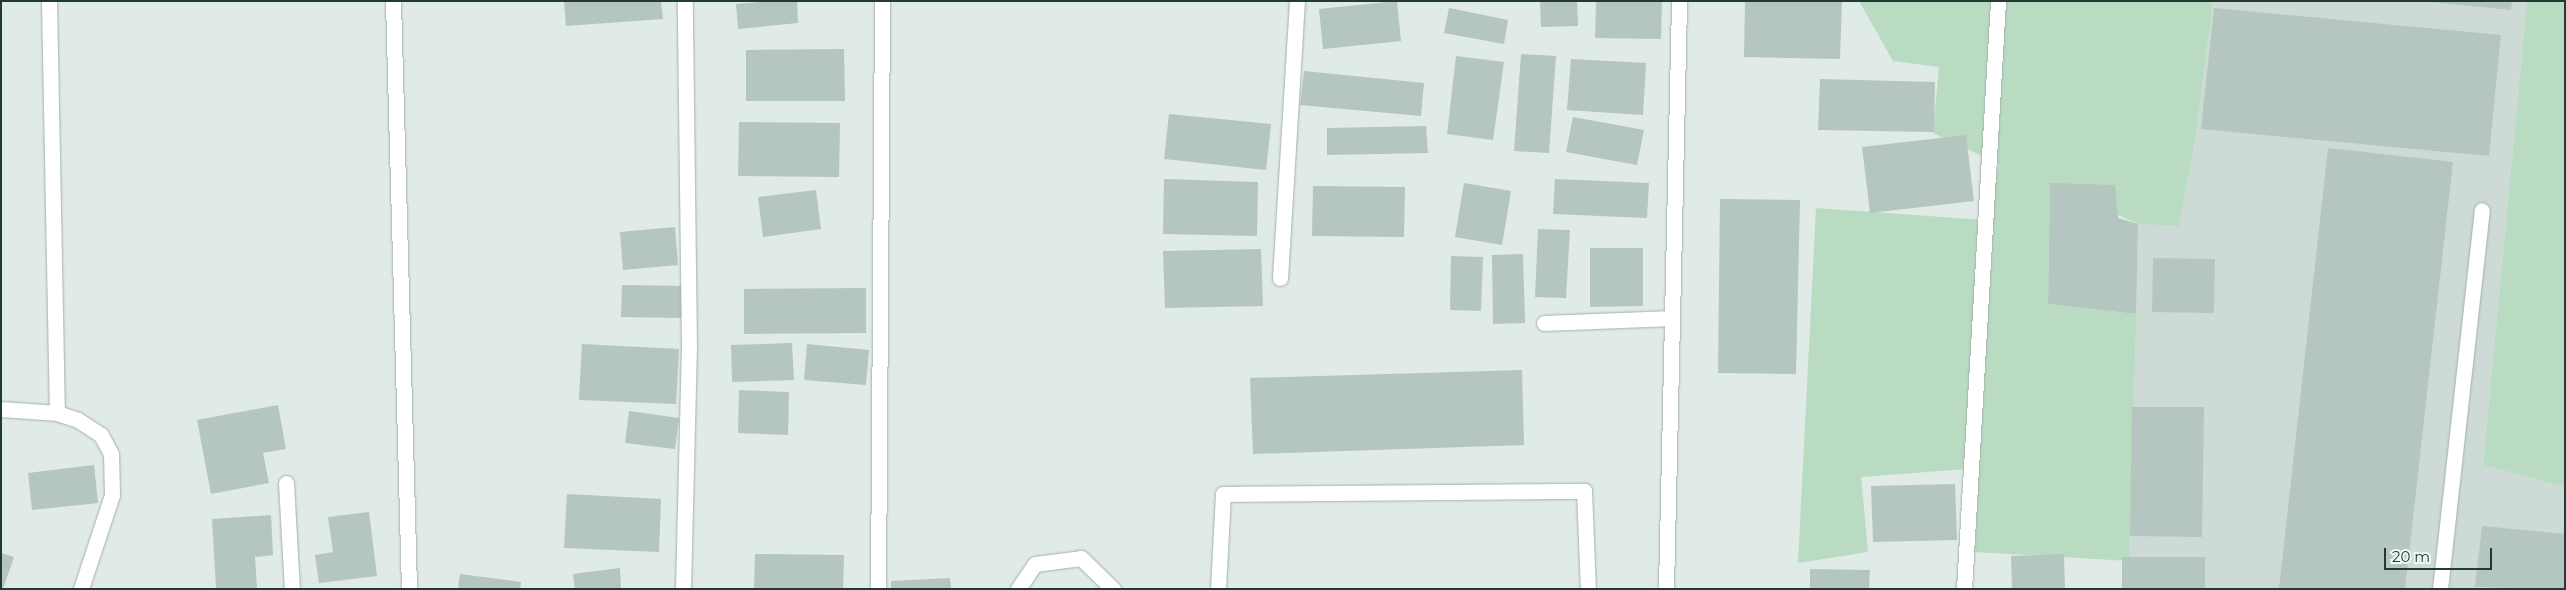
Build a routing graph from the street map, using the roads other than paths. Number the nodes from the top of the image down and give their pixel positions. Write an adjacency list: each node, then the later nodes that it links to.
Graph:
1 (48, 1): 13 (street)
2 (392, 1): 17 (street)
3 (685, 1): 18 (street)
4 (882, 1): 19 (street)
5 (1297, 1): 9 (street)
6 (1679, 1): 10 (street)
7 (1998, 1): 25 (street)
8 (2482, 210): 26 (street)
9 (1280, 278)
10 (1672, 318): 11 (street); 24 (street)
11 (1544, 323)
12 (1, 409): 13 (street)
13 (57, 413): 15 (street)
14 (286, 483): 16 (street)
15 (81, 589)
16 (292, 589)
17 (409, 589)
18 (683, 589)
19 (878, 589)
20 (1018, 589): 21 (street)
21 (1113, 589)
22 (1218, 589): 23 (street)
23 (1588, 589)
24 (1666, 589)
25 (1964, 589)
26 (2440, 589)

